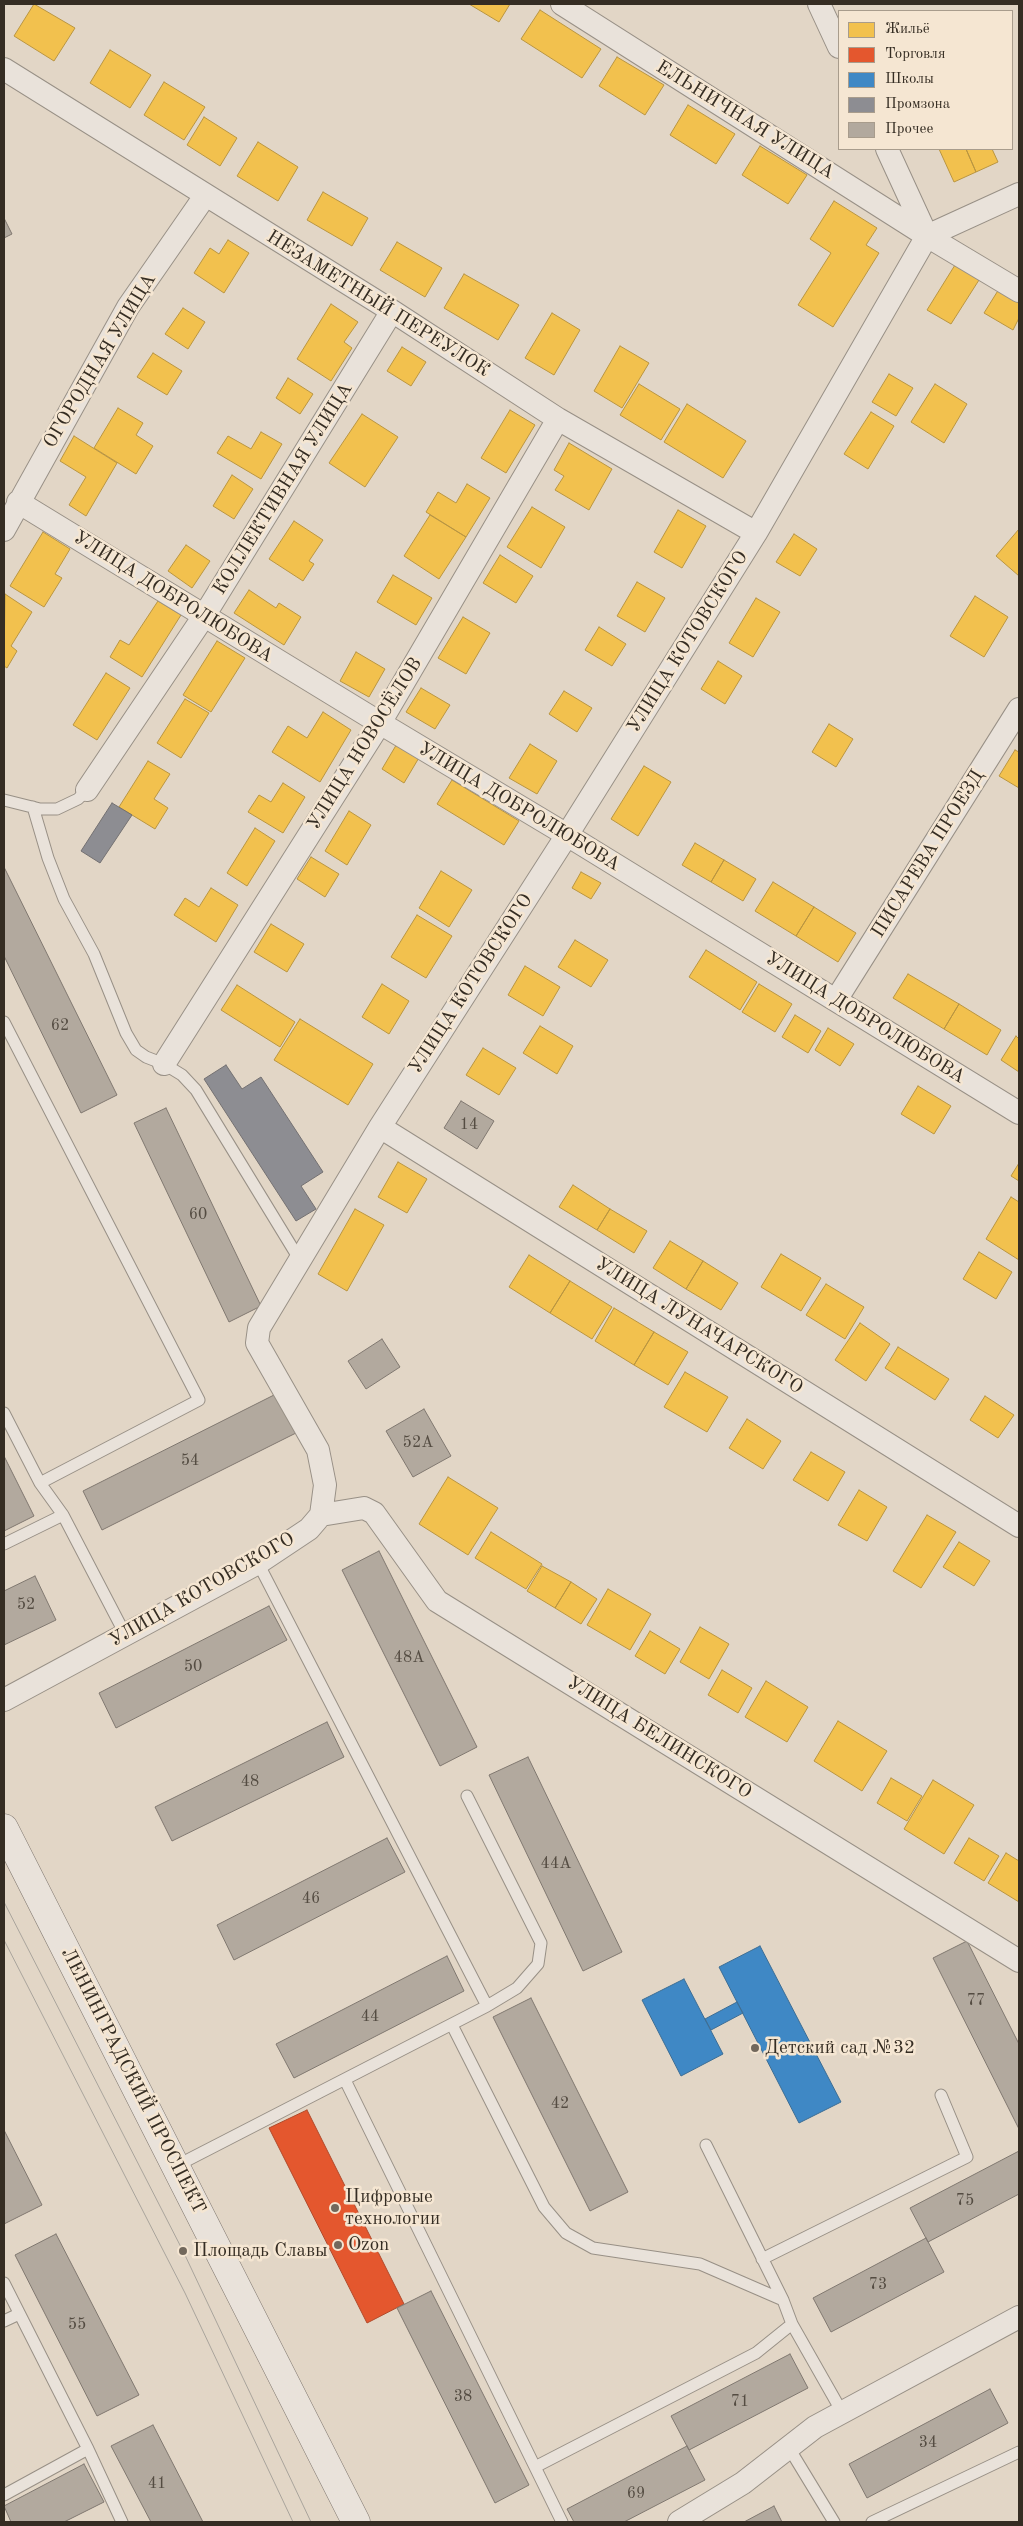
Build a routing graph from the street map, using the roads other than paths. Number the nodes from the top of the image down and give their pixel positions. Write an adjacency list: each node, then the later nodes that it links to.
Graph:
1 (562, 4): 8 (street, ЕЛЬНИЧНАЯ УЛИЦА)
2 (819, 4): 3 (street)
3 (838, 45)
4 (4, 69): 7 (street, НЕЗАМЕТНЫЙ ПЕРЕУЛОК)
5 (887, 150): 8 (street)
6 (1019, 194): 8 (street)
7 (205, 196): 10 (street, НЕЗАМЕТНЫЙ ПЕРЕУЛОК); 12 (street, ОГОРОДНАЯ УЛИЦА)
8 (927, 236): 9 (street, ЕЛЬНИЧНАЯ УЛИЦА); 14 (street, УЛИЦА КОТОВСКОГО)
9 (1019, 291)
10 (392, 311): 11 (street, НЕЗАМЕТНЫЙ ПЕРЕУЛОК); 15 (street, КОЛЛЕКТИВНАЯ УЛИЦА)
11 (558, 418): 14 (street, НЕЗАМЕТНЫЙ ПЕРЕУЛОК); 17 (street, УЛИЦА НОВОСЁЛОВ)
12 (18, 502): 13 (street, ОГОРОДНАЯ УЛИЦА); 15 (street, УЛИЦА ДОБРОЛЮБОВА)
13 (4, 530)
14 (756, 534): 21 (street, УЛИЦА КОТОВСКОГО)
15 (204, 616): 17 (street, УЛИЦА ДОБРОЛЮБОВА); 18 (street, КОЛЛЕКТИВНАЯ УЛИЦА)
16 (1019, 708): 22 (street, ПИСАРЕВА ПРОЕЗД)
17 (380, 723): 21 (street, УЛИЦА ДОБРОЛЮБОВА); 24 (street, УЛИЦА НОВОСЁЛОВ)
18 (87, 790): 20 (lane)
19 (4, 800): 20 (lane)
20 (33, 807): 24 (lane)
21 (567, 834): 22 (street, УЛИЦА ДОБРОЛЮБОВА); 26 (street, УЛИЦА КОТОВСКОГО)
22 (836, 1000): 25 (street, УЛИЦА ДОБРОЛЮБОВА)
23 (4, 1022): 29 (lane)
24 (164, 1064): 27 (lane)
25 (1019, 1113)
26 (380, 1127): 27 (street, УЛИЦА КОТОВСКОГО); 32 (street, УЛИЦА ЛУНАЧАРСКОГО)
27 (301, 1262): 31 (street, УЛИЦА КОТОВСКОГО)
28 (4, 1413): 29 (lane)
29 (40, 1483): 30 (lane)
30 (63, 1515): 33 (lane); 35 (lane)
31 (321, 1515): 34 (street, УЛИЦА КОТОВСКОГО); 39 (street, УЛИЦА БЕЛИНСКОГО)
32 (1019, 1526)
33 (4, 1544)
34 (258, 1563): 35 (street, УЛИЦА КОТОВСКОГО); 40 (lane)
35 (125, 1634): 36 (street, УЛИЦА КОТОВСКОГО)
36 (4, 1700)
37 (467, 1796): 40 (lane)
38 (4, 1828): 45 (main road, ЛЕНИНГРАДСКИЙ ПРОСПЕКТ)
39 (1019, 1961)
40 (487, 2006): 41 (lane)
41 (452, 2025): 42 (lane); 48 (lane)
42 (345, 2080): 45 (lane); 57 (lane)
43 (941, 2095): 46 (lane)
44 (706, 2145): 46 (lane)
45 (176, 2166): 61 (main road, ЛЕНИНГРАДСКИЙ ПРОСПЕКТ)
46 (762, 2259): 48 (lane)
47 (4, 2283): 49 (lane)
48 (783, 2300): 52 (lane)
49 (20, 2314): 51 (lane); 54 (lane)
50 (1019, 2317): 53 (street)
51 (4, 2321)
52 (792, 2324): 53 (lane); 57 (lane)
53 (842, 2412): 55 (street)
54 (88, 2448): 58 (lane); 60 (lane)
55 (789, 2448): 59 (street); 63 (lane)
56 (1019, 2452): 64 (lane)
57 (535, 2467): 62 (lane)
58 (4, 2495)
59 (684, 2521)
60 (122, 2522)
61 (356, 2522)
62 (562, 2522)
63 (834, 2522)
64 (872, 2522)

